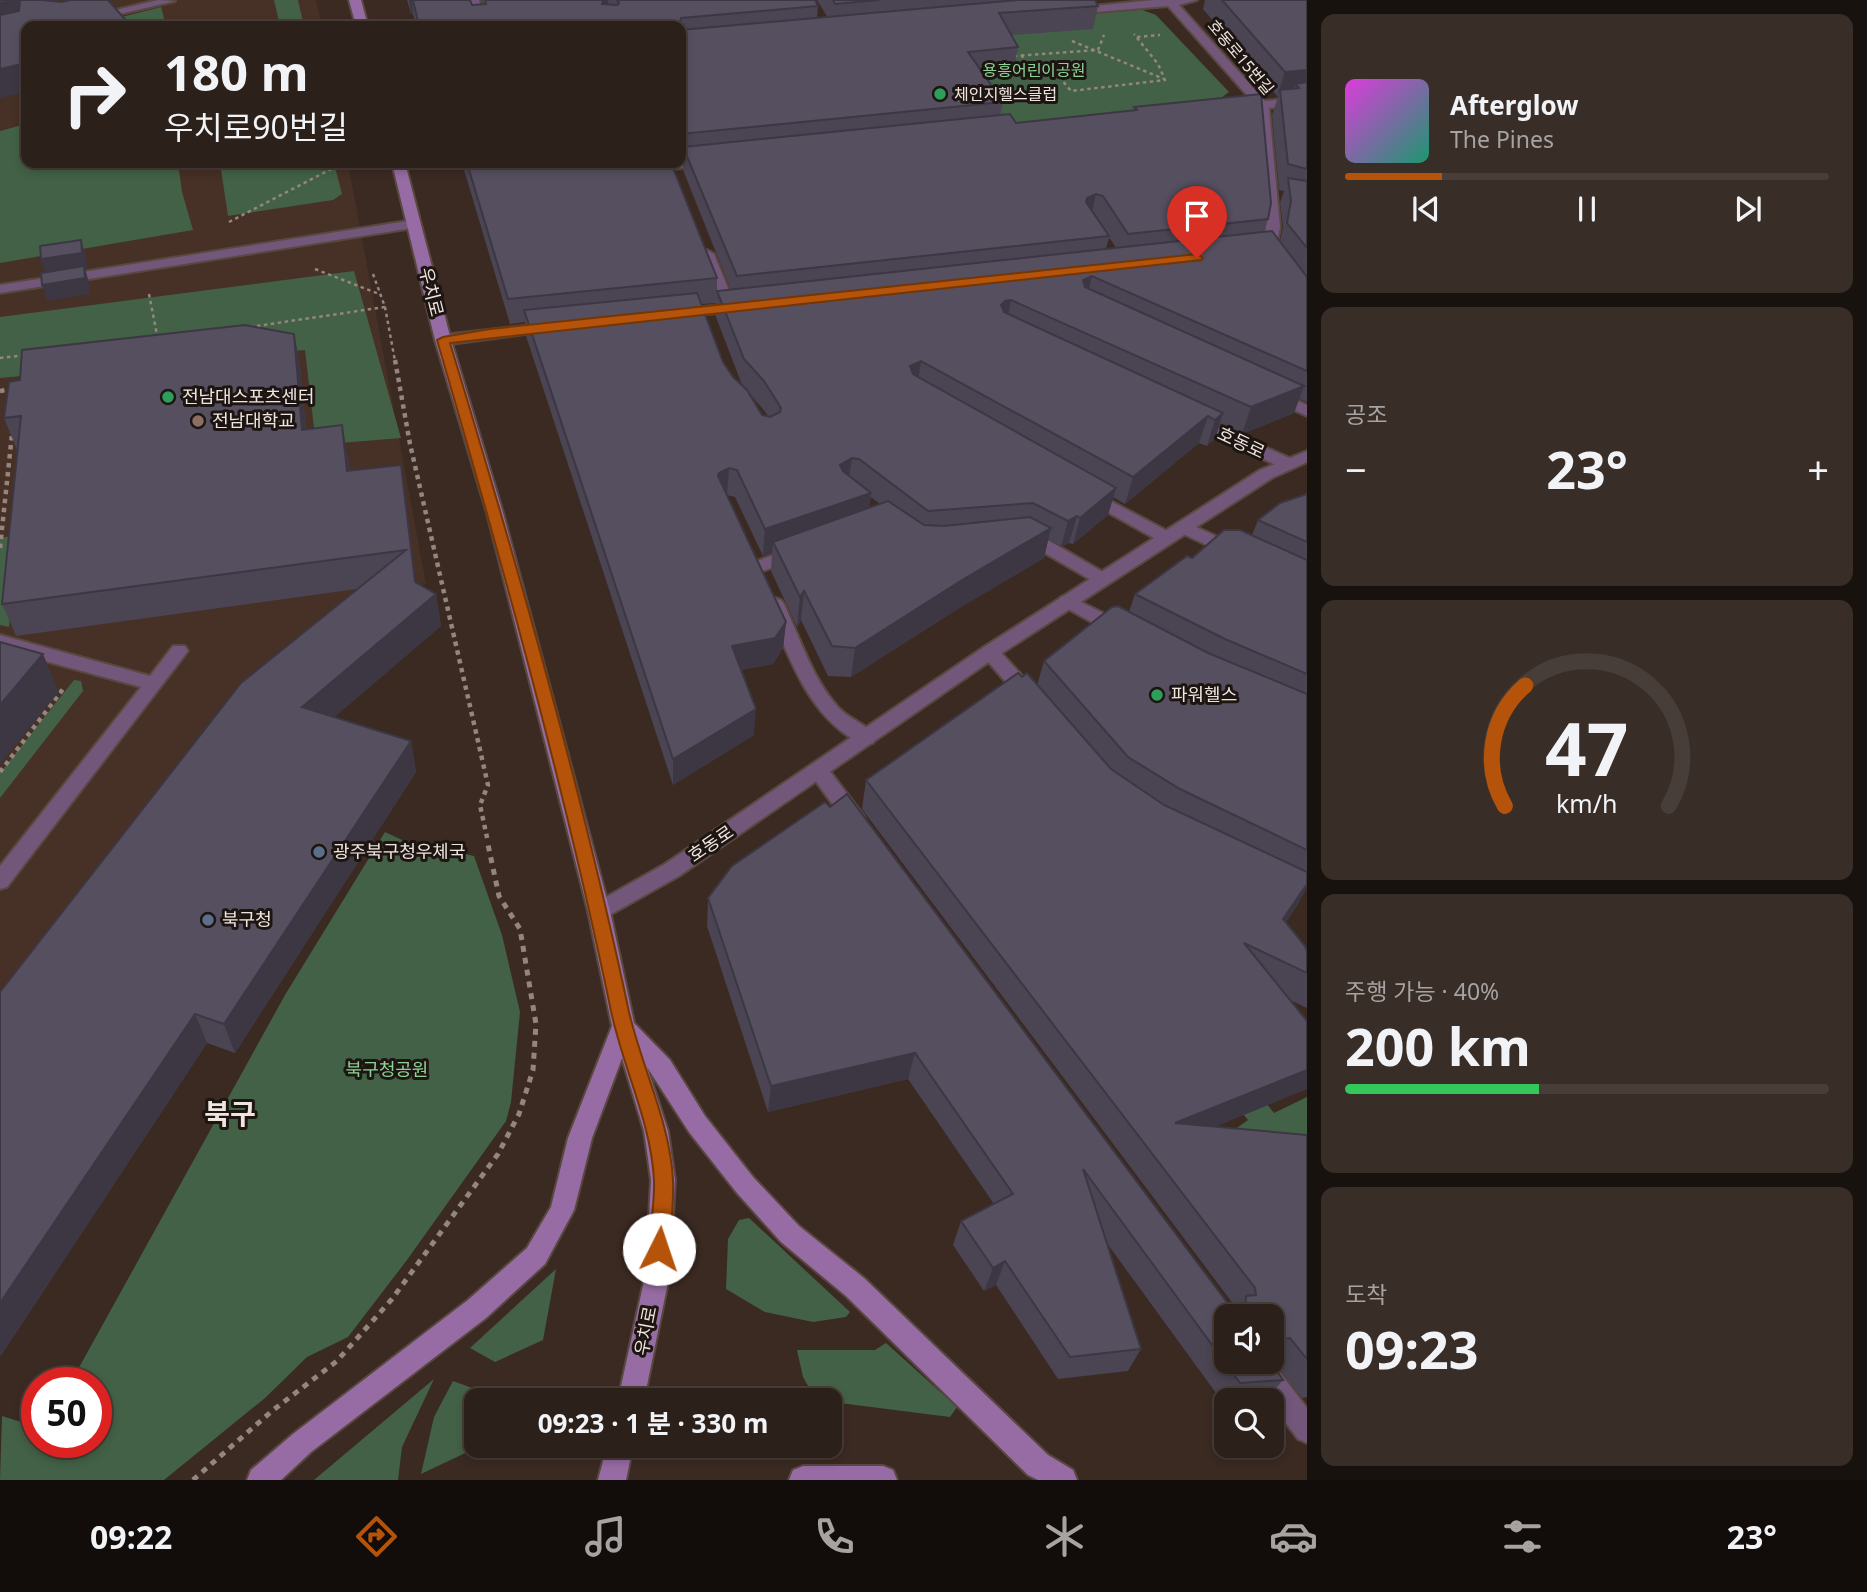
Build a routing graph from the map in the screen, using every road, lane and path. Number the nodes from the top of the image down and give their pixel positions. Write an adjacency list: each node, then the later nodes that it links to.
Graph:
1 (355, 0): 8 (main road)
2 (473, 0): 9 (street)
3 (1191, 0): 5 (street)
4 (169, 1): 7 (street)
5 (1170, 1): 6 (street); 19 (street, 호동로15번길)
6 (1062, 12)
7 (77, 21)
8 (361, 21)
9 (479, 21)
10 (1129, 28): 12 (path)
11 (1155, 35): 12 (path)
12 (1136, 37): 17 (path)
13 (1072, 41): 14 (path)
14 (1098, 50): 15 (path); 17 (path)
15 (1021, 55): 16 (path); 17 (path)
16 (1006, 56)
17 (1165, 80)
18 (1307, 100): 19 (street)
19 (1262, 105): 20 (street); 28 (street, 호동로15번길)
20 (1220, 110)
21 (725, 160): 22 (street)
22 (686, 166)
23 (333, 168): 26 (path)
24 (399, 168): 25 (main road, 우치로)
25 (414, 224): 33 (street); 42 (main road, 우치로)
26 (222, 226)
27 (700, 237): 38 (street)
28 (1269, 249): 29 (street); 30 (street)
29 (1250, 251)
30 (1280, 265)
31 (308, 267): 35 (path)
32 (373, 274): 35 (path)
33 (0, 289)
34 (148, 289): 43 (path)
35 (380, 295): 37 (path)
36 (755, 306): 38 (street)
37 (384, 307): 41 (path); 79 (path)
38 (729, 308): 39 (street)
39 (663, 315)
40 (570, 325): 42 (street)
41 (238, 329)
42 (443, 340): 73 (main road, 우치로)
43 (146, 342)
44 (40, 353): 45 (path)
45 (0, 358)
46 (1258, 388): 50 (street)
47 (0, 391): 48 (path)
48 (14, 402)
49 (1172, 411): 53 (street, 호동로)
50 (1307, 411)
51 (12, 428): 58 (path)
52 (1307, 456): 53 (street, 호동로)
53 (1288, 464): 55 (street, 호동로)
54 (1078, 488): 56 (street)
55 (1183, 527): 56 (street, 호동로); 60 (street)
56 (1167, 538): 61 (street, 호동로)
57 (1002, 540): 61 (street)
58 (0, 548)
59 (808, 549): 69 (street)
60 (1249, 558)
61 (1102, 579): 62 (street, 호동로)
62 (1068, 601): 63 (street); 66 (street, 호동로)
63 (1130, 636)
64 (0, 642): 67 (street)
65 (179, 651): 67 (street)
66 (990, 652): 68 (street); 69 (street, 호동로)
67 (152, 682): 72 (street)
68 (1039, 708)
69 (866, 738): 70 (street, 호동로)
70 (819, 771): 71 (street); 73 (street, 호동로)
71 (871, 841)
72 (0, 881)
73 (599, 911): 74 (main road, 우치로)
74 (623, 1026): 76 (main road, 우치로); 80 (main road); 84 (main road)
75 (1265, 1374): 77 (street)
76 (633, 1388)
77 (1307, 1430)
78 (617, 1458): 81 (main road)
79 (193, 1480)
80 (261, 1480)
81 (612, 1480)
82 (803, 1480): 83 (main road)
83 (883, 1480)
84 (1063, 1480)

